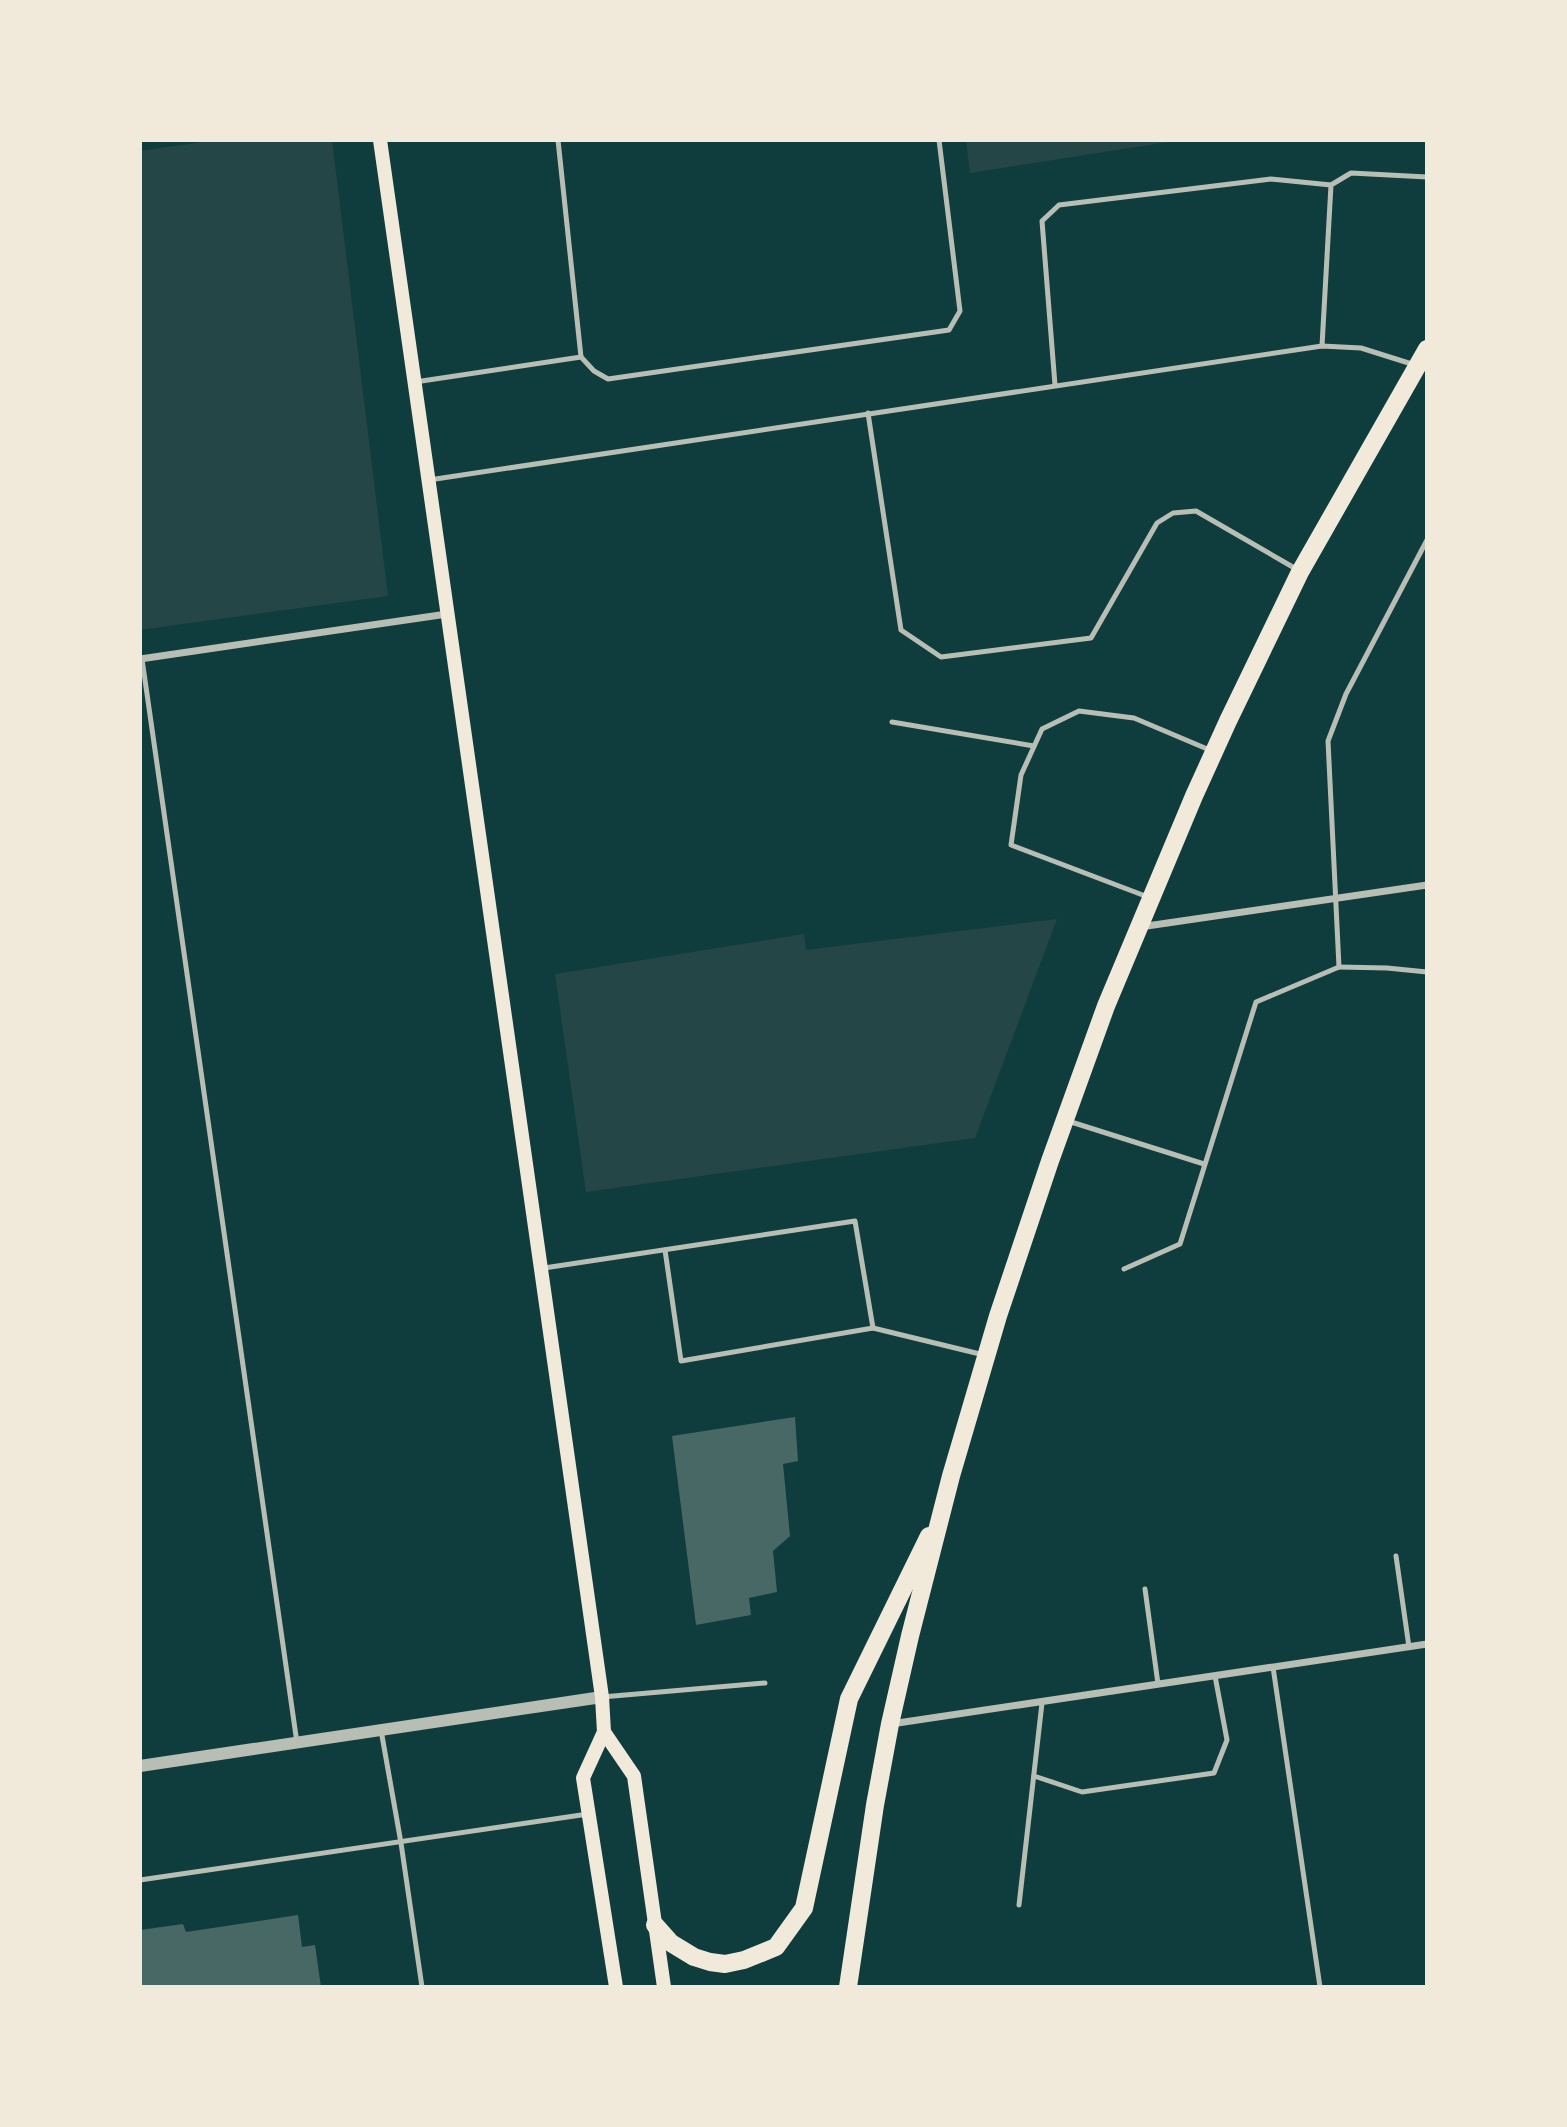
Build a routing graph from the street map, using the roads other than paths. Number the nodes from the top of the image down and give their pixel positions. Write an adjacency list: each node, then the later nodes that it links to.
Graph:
1 (380, 140): 10 (main road)
2 (558, 140): 8 (lane)
3 (939, 140): 8 (lane)
4 (1427, 177): 5 (lane)
5 (1331, 185): 6 (lane); 11 (lane)
6 (1322, 346): 9 (lane); 11 (lane)
7 (1427, 349): 9 (main road)
8 (581, 356): 10 (lane)
9 (1418, 366): 15 (main road)
10 (415, 382): 13 (main road)
11 (1055, 385): 12 (lane)
12 (868, 414): 13 (lane); 15 (lane)
13 (429, 481): 16 (main road)
14 (1427, 540): 23 (lane)
15 (1300, 572): 20 (main road)
16 (447, 614): 17 (street); 30 (main road)
17 (141, 659): 48 (lane)
18 (892, 722): 19 (lane)
19 (1034, 746): 20 (lane); 22 (lane)
20 (1215, 752): 22 (main road)
21 (1427, 884): 23 (street)
22 (1151, 898): 24 (main road)
23 (1336, 898): 24 (street); 25 (lane)
24 (1139, 927): 27 (main road)
25 (1339, 967): 26 (lane); 28 (lane)
26 (1427, 972)
27 (1065, 1121): 28 (lane); 33 (main road)
28 (1204, 1164): 31 (lane)
29 (665, 1250): 30 (lane); 32 (lane); 32 (lane)
30 (541, 1269): 43 (main road)
31 (1124, 1269)
32 (873, 1328): 33 (lane)
33 (987, 1356): 34 (main road)
34 (943, 1508): 45 (main road); 55 (main road)
35 (1396, 1556): 38 (lane)
36 (1145, 1589): 42 (lane)
37 (1427, 1644): 38 (street)
38 (1409, 1647): 39 (street)
39 (1273, 1667): 40 (street); 60 (lane)
40 (1216, 1675): 42 (street); 50 (lane)
41 (765, 1683): 43 (lane)
42 (1158, 1685): 44 (street)
43 (602, 1697): 46 (street); 47 (main road)
44 (1042, 1703): 45 (street); 50 (lane)
45 (890, 1724): 59 (main road)
46 (381, 1730): 48 (street); 52 (lane)
47 (604, 1732): 51 (main road); 55 (main road)
48 (297, 1743): 49 (street)
49 (140, 1766)
50 (1034, 1776): 54 (lane)
51 (588, 1814): 52 (lane); 57 (main road)
52 (401, 1843): 53 (lane); 56 (lane)
53 (140, 1880)
54 (1019, 1905)
55 (655, 1925): 58 (main road)
56 (422, 1987)
57 (616, 1987)
58 (664, 1987)
59 (848, 1987)
60 (1320, 1987)

